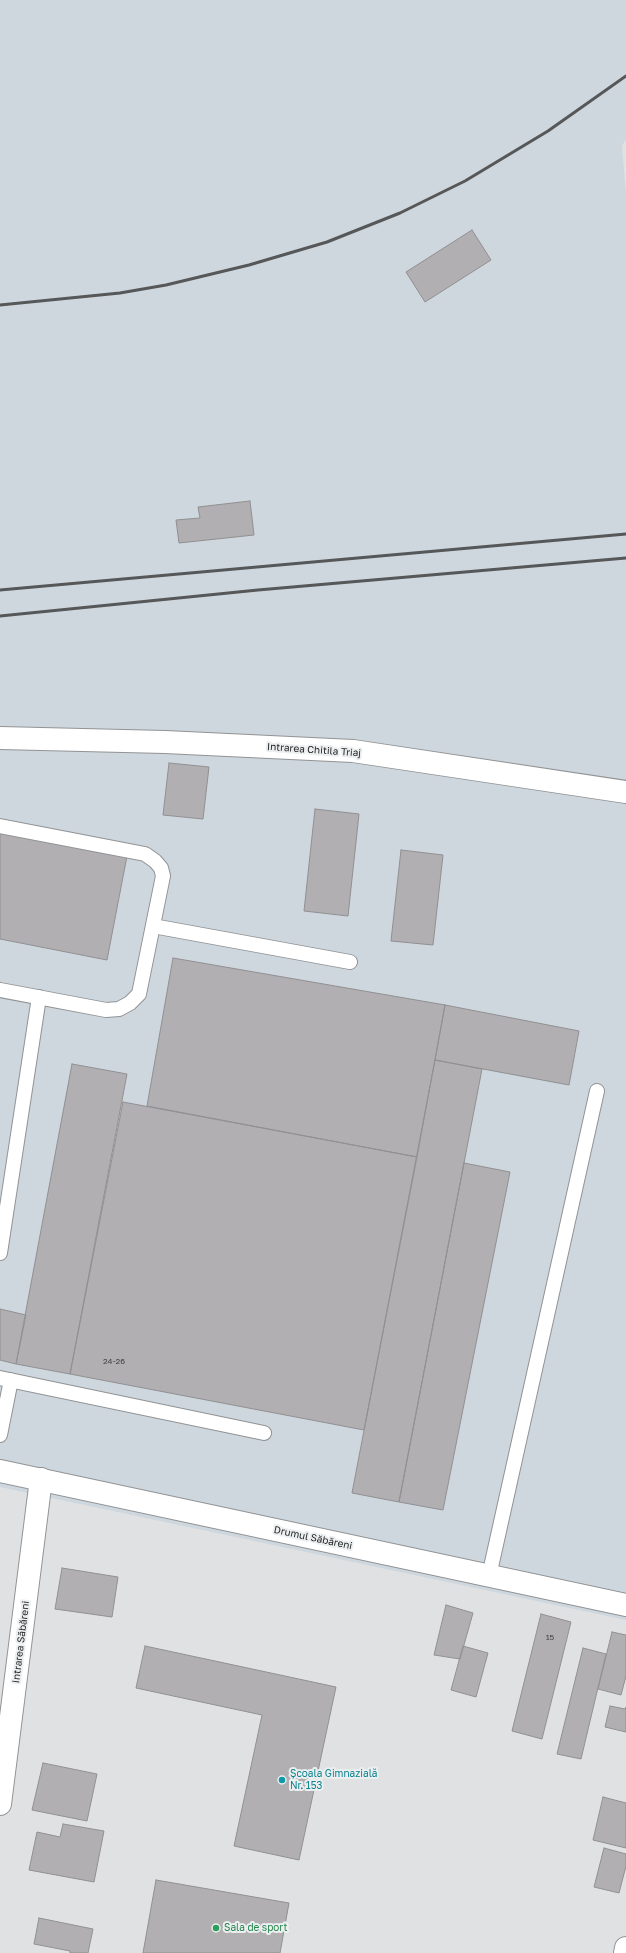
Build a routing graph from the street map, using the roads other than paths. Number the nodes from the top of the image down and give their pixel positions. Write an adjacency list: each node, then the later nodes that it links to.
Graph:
1 (0, 738): 2 (street, Intrarea Chitila Triaj)
2 (626, 792)
3 (0, 826): 4 (lane)
4 (153, 926): 5 (lane); 7 (lane)
5 (350, 962)
6 (0, 990): 7 (lane)
7 (39, 997): 9 (lane)
8 (597, 1091): 15 (lane)
9 (0, 1253)
10 (5, 1379): 11 (lane); 12 (lane)
11 (264, 1432)
12 (0, 1435)
13 (0, 1471): 14 (street, Drumul Săbăreni)
14 (41, 1480): 15 (street, Drumul Săbăreni); 17 (street, Intrarea Săbăreni)
15 (489, 1576): 16 (street, Drumul Săbăreni)
16 (626, 1605)
17 (0, 1804)
18 (626, 1948): 19 (street)
19 (625, 1953)

